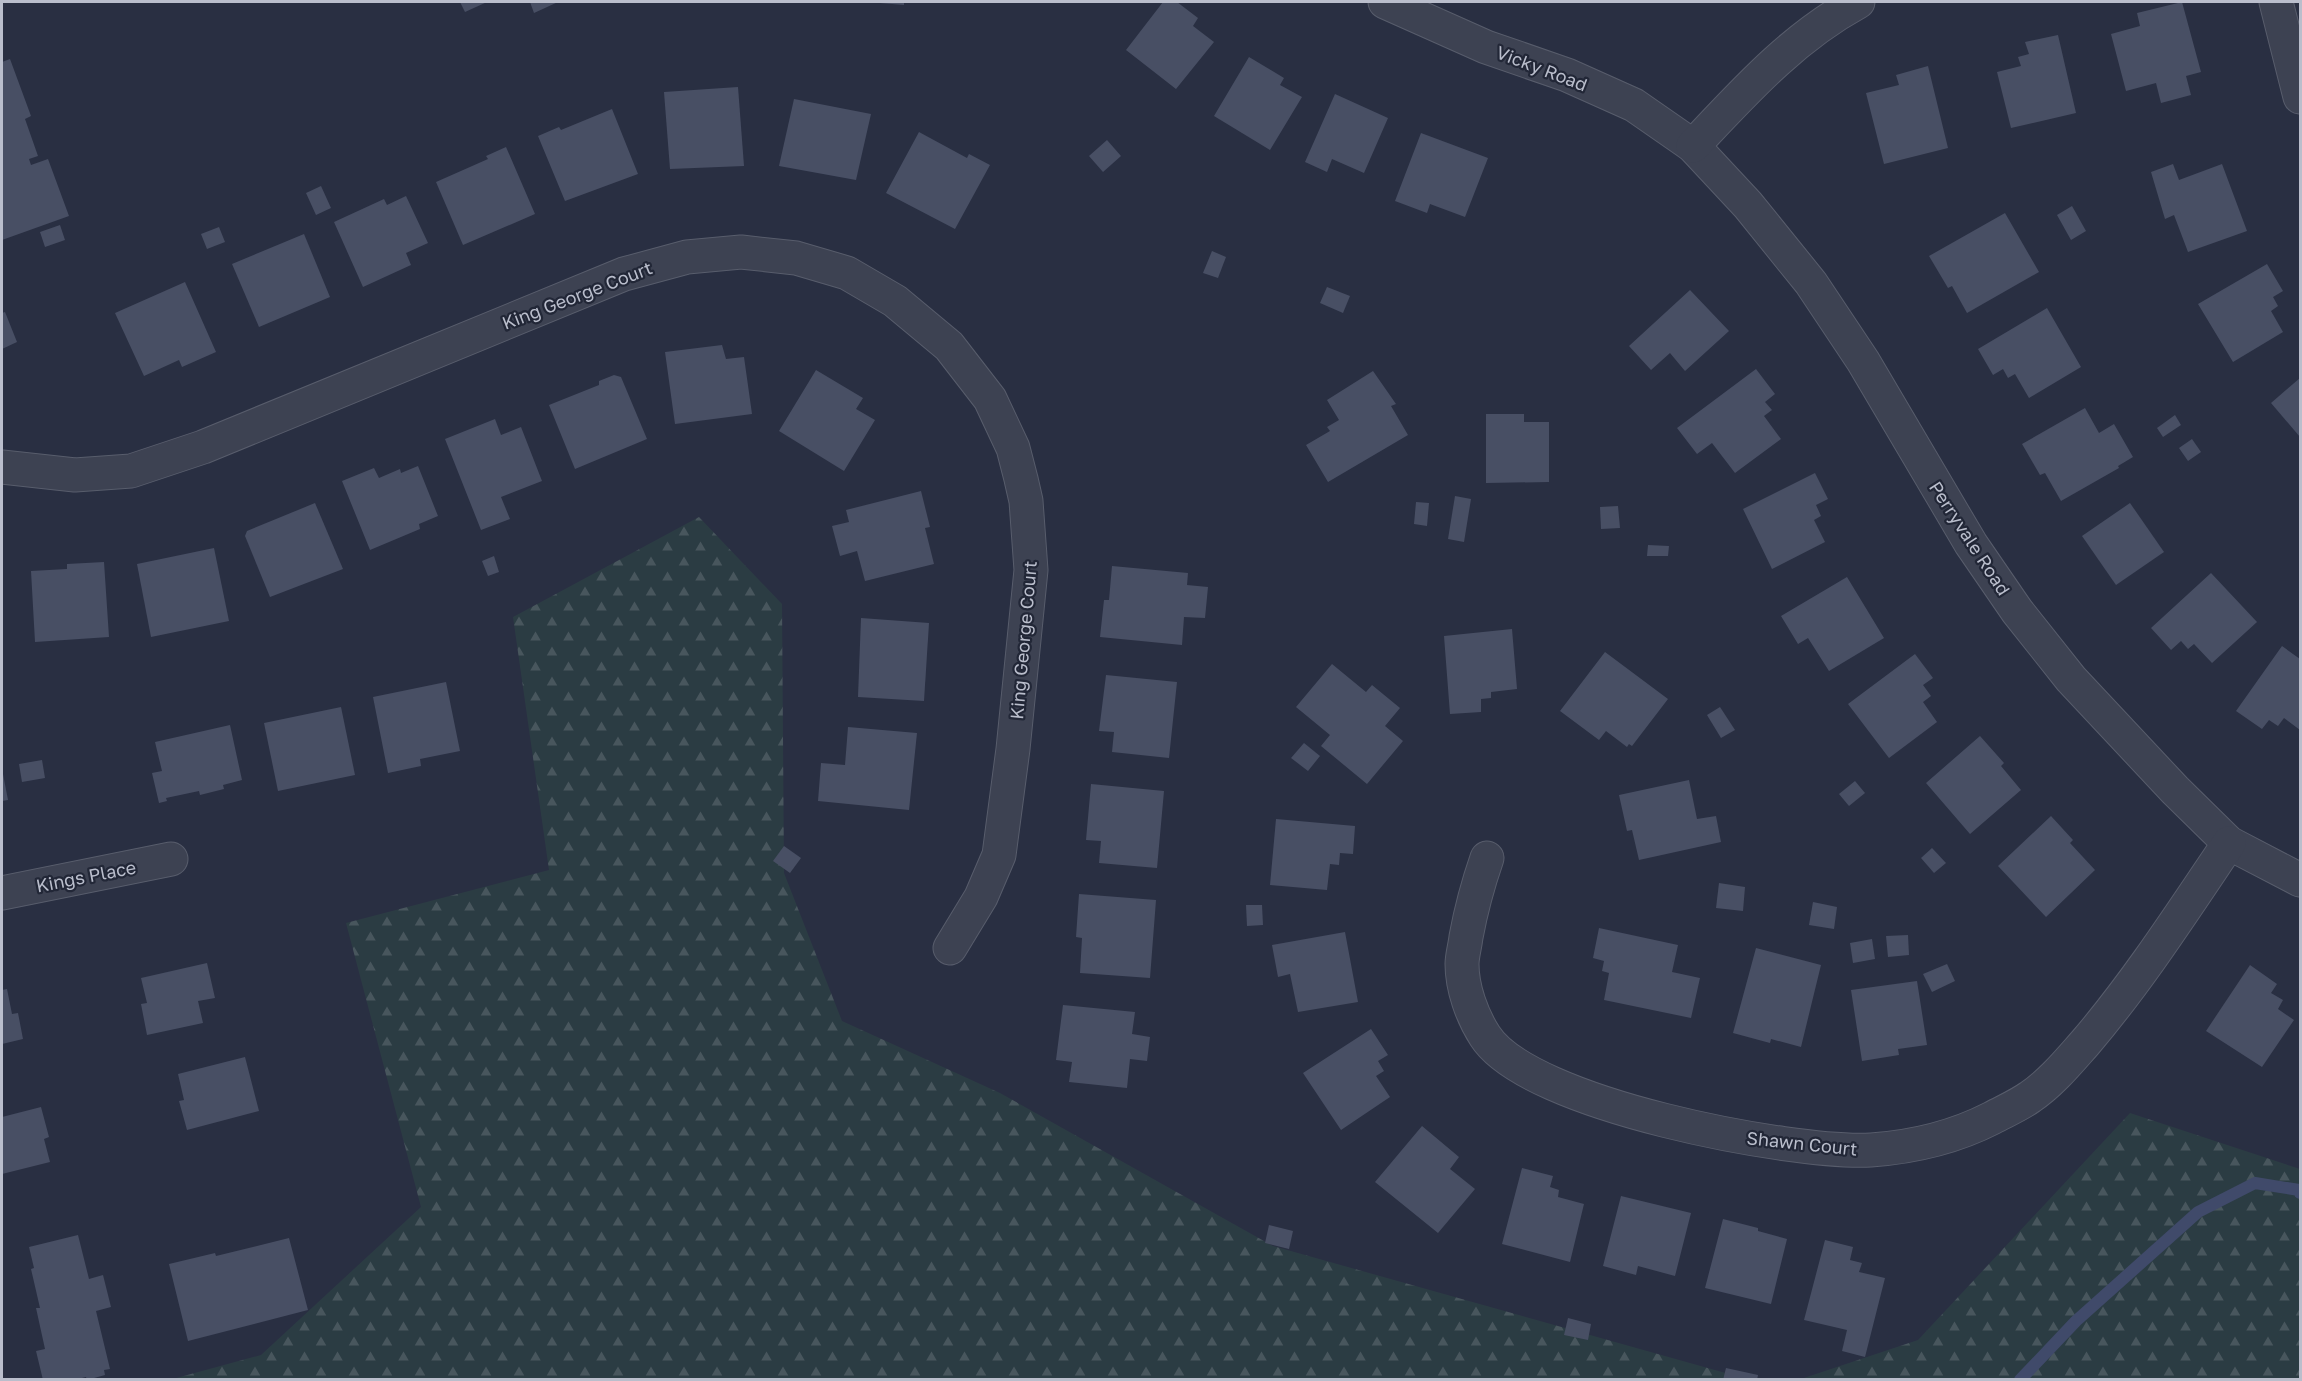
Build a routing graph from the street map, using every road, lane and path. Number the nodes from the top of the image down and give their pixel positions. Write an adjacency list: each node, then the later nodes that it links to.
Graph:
1 (1385, 2): 5 (street, Vicky Road)
2 (1858, 2): 5 (street)
3 (2276, 2): 4 (street)
4 (2301, 97)
5 (1693, 146): 7 (street, Perryvale Road)
6 (2, 467): 12 (street, King George Court)
7 (2229, 843): 8 (street, Shawn Court); 10 (street, Perryvale Road)
8 (1487, 858)
9 (171, 859): 11 (street, Kings Place)
10 (2301, 880)
11 (2, 893)
12 (950, 948)

